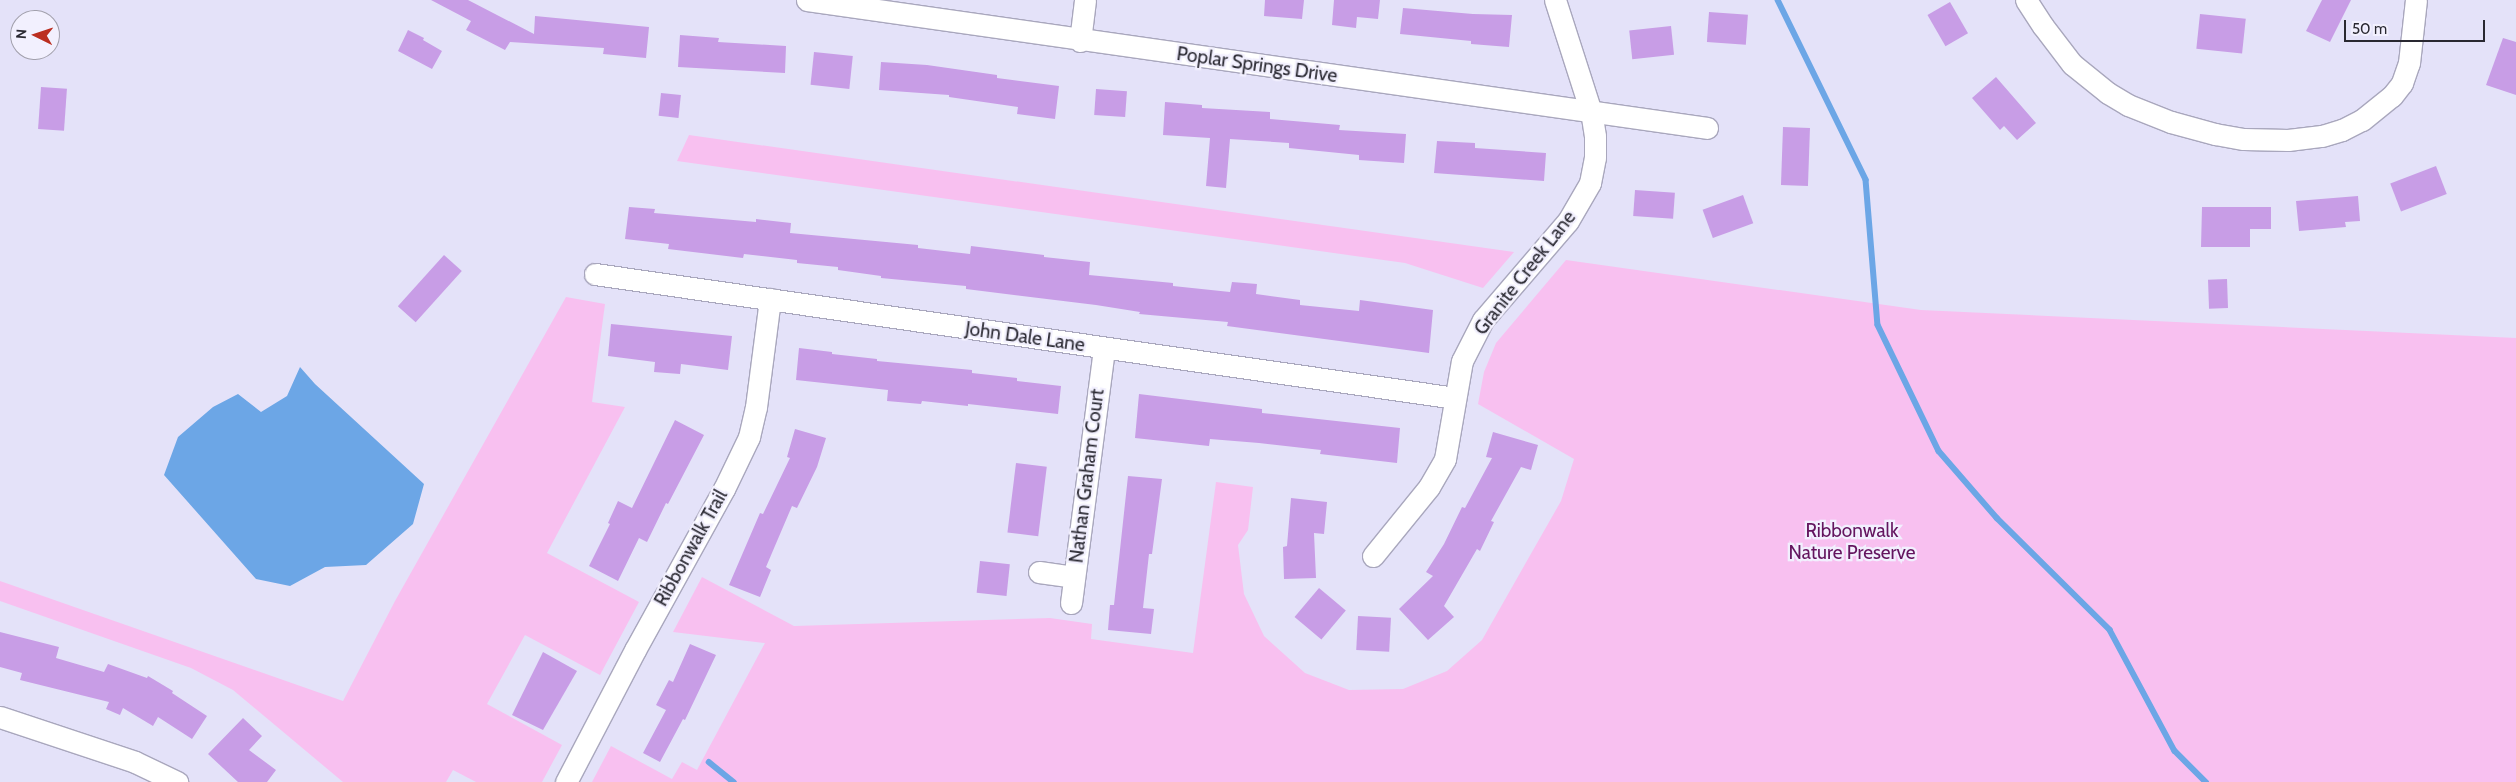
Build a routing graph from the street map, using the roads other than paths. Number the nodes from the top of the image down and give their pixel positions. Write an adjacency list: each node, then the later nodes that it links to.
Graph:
1 (807, 0): 6 (street, Poplar Springs Drive)
2 (1085, 0): 6 (street)
3 (1555, 0): 7 (street, Granite Creek Lane)
4 (2026, 0): 5 (street)
5 (2416, 0)
6 (1080, 41): 7 (street, Poplar Springs Drive)
7 (1591, 112): 8 (street, Poplar Springs Drive); 12 (street, Granite Creek Lane)
8 (1707, 128)
9 (595, 274): 10 (street, John Dale Lane)
10 (770, 299): 11 (street, John Dale Lane); 19 (street, Ribbonwalk Trail)
11 (1104, 348): 12 (street, John Dale Lane); 15 (street, Nathan Graham Court)
12 (1455, 398): 13 (street, Granite Creek Lane)
13 (1373, 556)
14 (1039, 572): 15 (street)
15 (1074, 577): 16 (street, Nathan Graham Court)
16 (1071, 603)
17 (0, 716): 18 (street)
18 (177, 782)
19 (566, 782)

